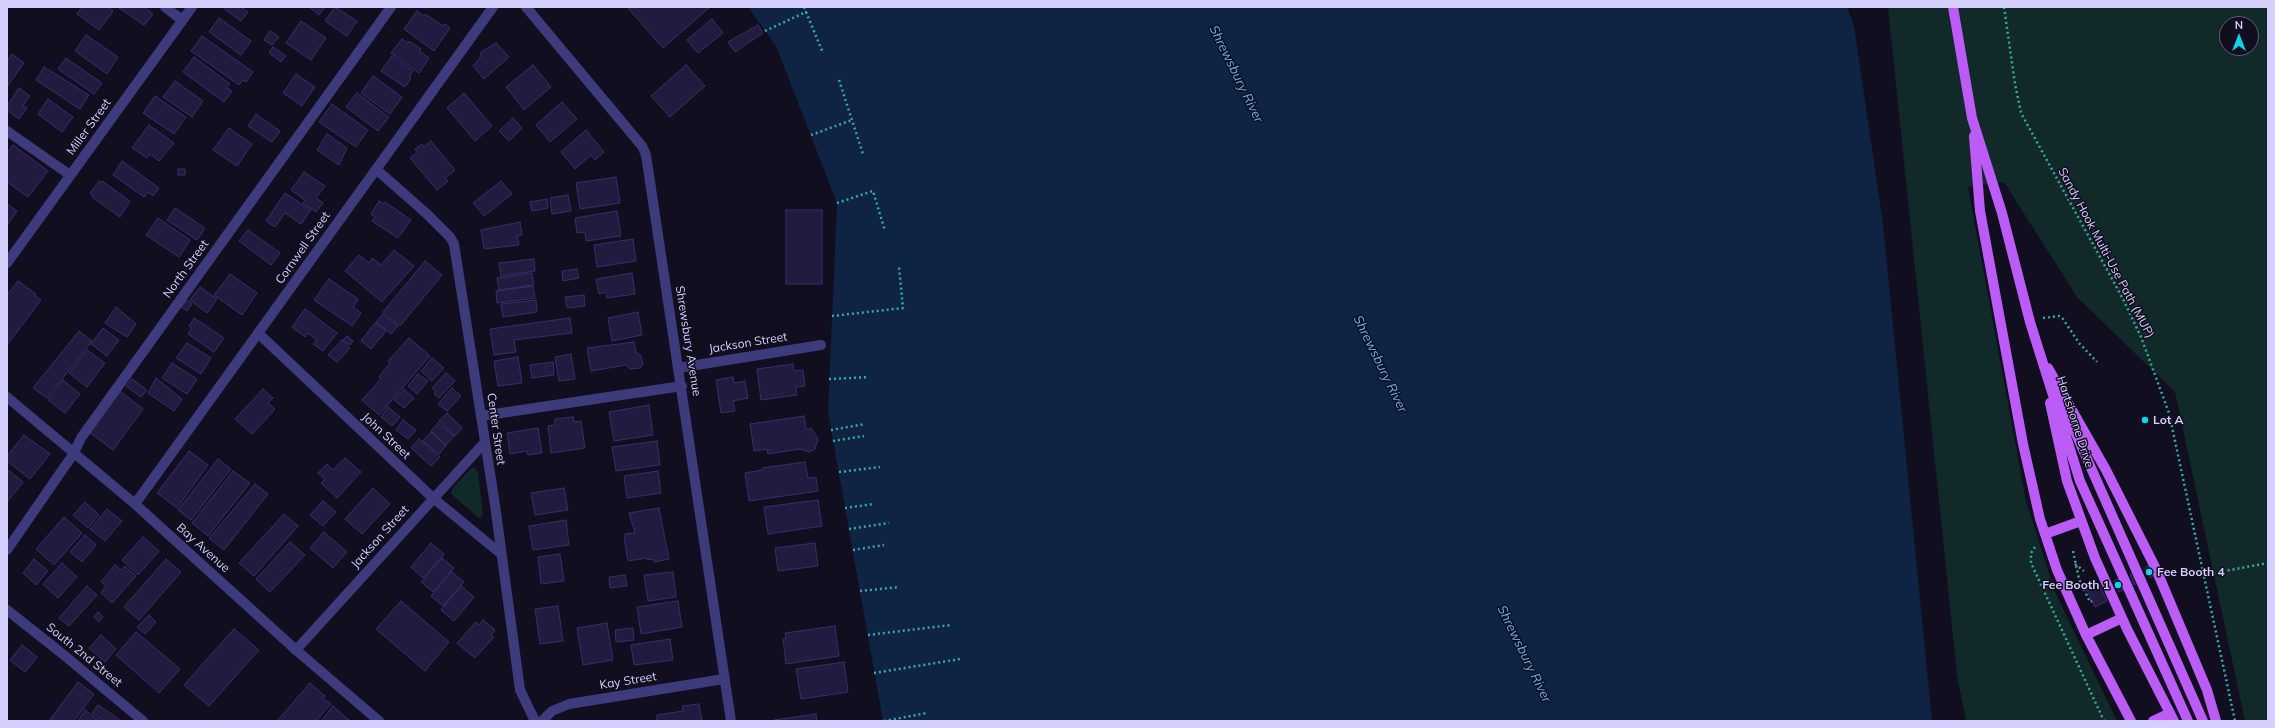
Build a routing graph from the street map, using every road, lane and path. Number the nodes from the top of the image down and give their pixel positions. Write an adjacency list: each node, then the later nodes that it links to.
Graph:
1 (165, 7): 10 (street)
2 (192, 7): 10 (street, Miller Street)
3 (391, 7): 40 (street, North Street)
4 (493, 7): 19 (street, Cornwell Street)
5 (804, 7): 9 (path)
6 (1952, 7): 14 (main road, Hartshorne Drive)
7 (2004, 7): 59 (path, Sandy Hook Multi-Use Path (MUP))
8 (528, 8): 29 (street, Shrewsbury Avenue)
9 (806, 12): 11 (path); 12 (path)
10 (182, 20): 20 (street, Miller Street)
11 (765, 31)
12 (823, 53)
13 (839, 80): 15 (path)
14 (1972, 118): 28 (main road, Hartshorne Drive); 50 (main road, Hartshorne Drive)
15 (852, 120): 17 (path); 18 (path)
16 (7, 130): 20 (street)
17 (811, 135)
18 (863, 154)
19 (377, 170): 26 (street, Cornwell Street); 34 (street, Center Street)
20 (70, 175): 23 (street, Miller Street)
21 (837, 203): 22 (path)
22 (885, 231)
23 (7, 263)
24 (899, 267): 25 (path)
25 (832, 316)
26 (259, 334): 43 (street, John Street); 44 (street, Cornwell Street)
27 (821, 345): 29 (street, Jackson Street)
28 (2040, 354): 47 (main road); 83 (main road, Hartshorne Drive); 84 (main road); 85 (main road)
29 (678, 368): 32 (street, Shrewsbury Avenue)
30 (869, 377): 31 (path)
31 (829, 379)
32 (682, 386): 34 (street); 71 (street, Shrewsbury Avenue)
33 (7, 397): 40 (street, Bay Avenue)
34 (481, 416): 39 (street, Center Street)
35 (866, 424): 36 (path)
36 (831, 430)
37 (864, 436): 38 (path)
38 (833, 441)
39 (484, 443): 43 (street, Jackson Street); 55 (street, Center Street)
40 (74, 453): 44 (street, Bay Avenue); 52 (street, North Street)
41 (880, 467): 42 (path)
42 (839, 472)
43 (433, 498): 55 (street, John Street); 68 (street, Jackson Street)
44 (135, 504): 68 (street, Bay Avenue)
45 (874, 504): 46 (path)
46 (845, 508)
47 (2081, 521): 50 (main road); 64 (main road)
48 (889, 523): 49 (path)
49 (849, 529)
50 (2045, 534): 66 (main road, Hartshorne Drive); 80 (path)
51 (884, 545): 53 (path)
52 (7, 550)
53 (852, 550)
54 (2073, 551): 57 (path)
55 (500, 553): 76 (street, Center Street)
56 (2268, 563): 59 (path)
57 (2075, 564): 58 (path); 62 (path)
58 (2086, 575)
59 (2203, 575): 86 (path, Sandy Hook Multi-Use Path (MUP))
60 (899, 587): 61 (path)
61 (860, 591)
62 (2092, 601)
63 (7, 610): 74 (street, South 2nd Street)
64 (2122, 618): 66 (main road); 73 (main road)
65 (950, 626): 67 (path)
66 (2086, 635): 81 (main road, Hartshorne Drive)
67 (868, 636)
68 (296, 650): 75 (street, Bay Avenue)
69 (960, 659): 70 (path)
70 (874, 673)
71 (724, 679): 77 (street, Kay Street); 78 (street, Shrewsbury Avenue)
72 (927, 713): 79 (path)
73 (2172, 717): 82 (main road)
74 (143, 721)
75 (379, 721)
76 (535, 721)
77 (542, 721)
78 (731, 721)
79 (884, 721)
80 (2104, 721)
81 (2131, 721)
82 (2153, 721)
83 (2188, 721)
84 (2203, 721)
85 (2216, 721)
86 (2235, 721)

